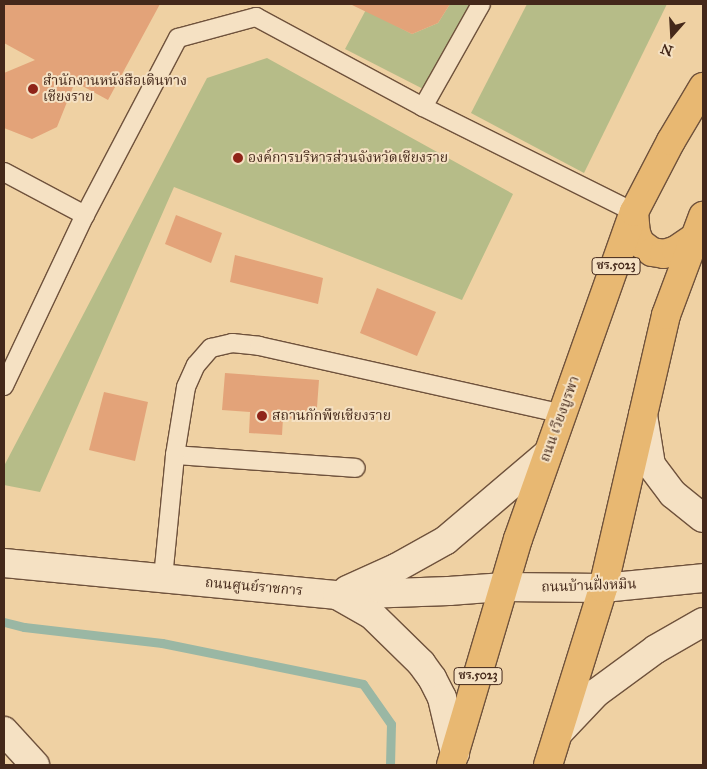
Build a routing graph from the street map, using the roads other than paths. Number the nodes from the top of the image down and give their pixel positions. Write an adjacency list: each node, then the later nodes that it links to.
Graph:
1 (481, 4): 3 (lane)
2 (703, 87): 5 (main road, ถนน เวียงบูรพา / ชร.5023)
3 (423, 107): 5 (lane); 6 (lane)
4 (4, 172): 6 (lane)
5 (634, 212): 7 (main road); 9 (main road, ถนน เวียงบูรพา / ชร.5023)
6 (85, 215): 8 (lane)
7 (700, 226): 10 (main road)
8 (4, 386)
9 (562, 414): 11 (main road, ถนน เวียงบูรพา / ชร.5023); 12 (lane)
10 (643, 415): 14 (street); 19 (main road)
11 (548, 454): 18 (main road, ถนน เวียงบูรพา / ชร.5023); 20 (street)
12 (175, 455): 13 (lane); 16 (lane)
13 (356, 468)
14 (703, 518)
15 (4, 563): 16 (street, ถนนศูนย์ราชการ)
16 (163, 578): 20 (street, ถนนศูนย์ราชการ)
17 (703, 578): 19 (street, ถนนบ้านฝั่งหมิน)
18 (504, 587): 19 (street, ถนนบ้านฝั่งหมิน); 20 (street, ถนนศูนย์ราชการ); 24 (main road, ถนน เวียงบูรพา / ชร.5023)
19 (603, 588): 23 (main road)
20 (337, 595): 24 (street)
21 (703, 622): 23 (street)
22 (4, 731): 25 (street)
23 (559, 732): 26 (main road)
24 (453, 759)
25 (35, 765)
26 (548, 765)

